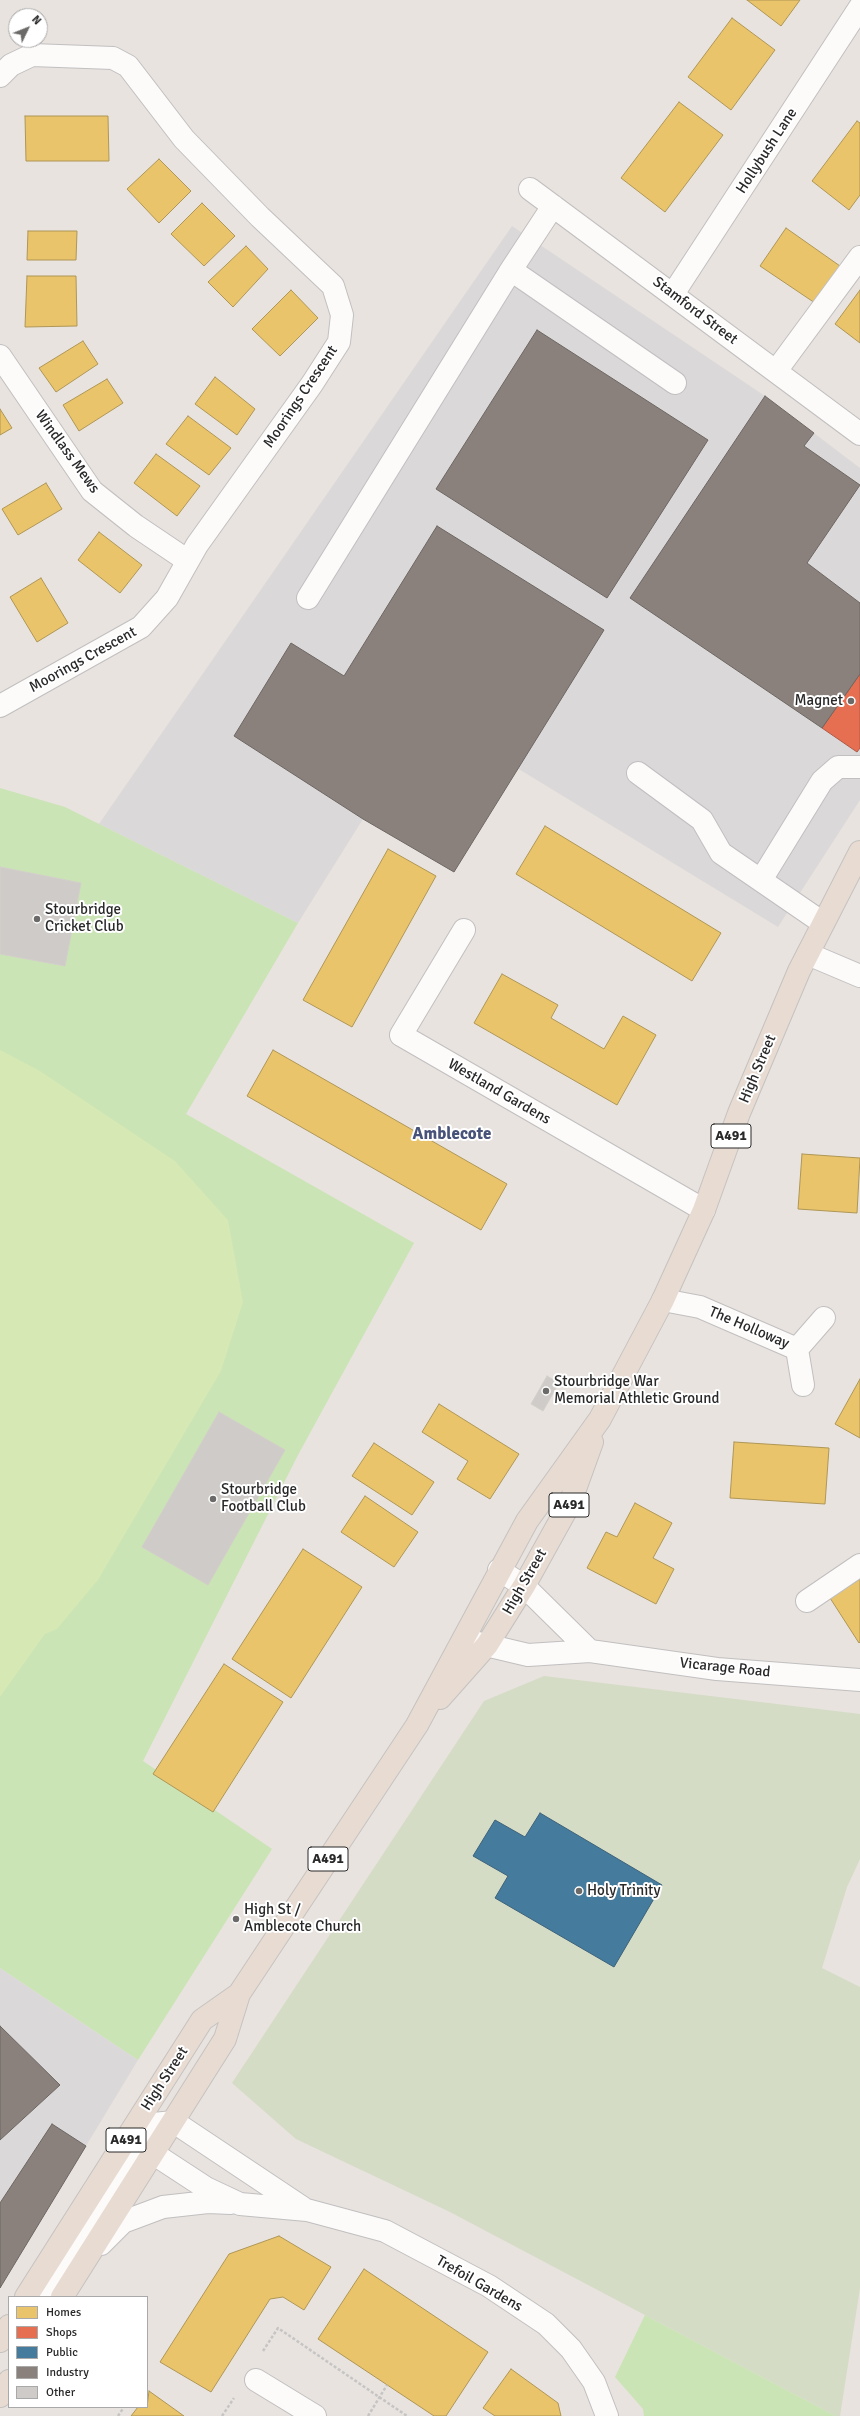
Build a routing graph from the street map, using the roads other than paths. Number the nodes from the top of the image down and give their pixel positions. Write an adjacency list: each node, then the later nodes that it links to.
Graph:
1 (860, 7): 7 (street, Hollybush Lane)
2 (0, 76): 12 (street, Moorings Crescent)
3 (530, 189): 4 (street, Stamford Street)
4 (552, 206): 6 (street); 7 (street, Stamford Street)
5 (860, 257): 9 (street)
6 (511, 270): 10 (street); 13 (street)
7 (673, 294): 9 (street, Stamford Street)
8 (0, 356): 12 (street, Windlass Mews)
9 (776, 371): 11 (street, Stamford Street)
10 (675, 384)
11 (860, 434)
12 (188, 561): 14 (street, Moorings Crescent)
13 (308, 598)
14 (0, 706)
15 (860, 767): 18 (street)
16 (638, 773): 18 (street)
17 (860, 852): 19 (highway, High Street / A491)
18 (761, 880): 19 (street)
19 (823, 923): 21 (highway, High Street / A491)
20 (464, 930): 23 (street, Westland Gardens)
21 (808, 954): 22 (street); 23 (highway, High Street / A491)
22 (860, 976)
23 (704, 1210): 24 (highway, High Street / A491)
24 (664, 1300): 26 (street, The Holloway); 28 (highway, High Street / A491)
25 (824, 1318): 26 (street)
26 (797, 1349): 27 (street, The Holloway)
27 (803, 1385)
28 (600, 1419): 30 (highway, High Street / A491); 31 (highway, High Street / A491)
29 (860, 1565): 32 (street)
30 (499, 1570): 31 (street); 33 (highway, High Street / A491)
31 (524, 1586): 34 (highway, High Street / A491); 35 (street)
32 (807, 1601)
33 (462, 1639): 34 (street, Vicarage Road); 37 (highway, High Street / A491)
34 (487, 1645): 35 (street, Vicarage Road); 37 (highway, High Street / A491)
35 (590, 1651): 36 (street, Vicarage Road)
36 (860, 1680)
37 (417, 1725): 38 (highway, High Street / A491)
38 (239, 1994): 39 (highway, High Street / A491); 40 (highway, High Street / A491)
39 (174, 2122): 40 (street); 41 (highway, High Street / A491); 43 (street)
40 (144, 2124): 41 (street); 45 (highway, High Street / A491); 46 (street)
41 (154, 2154): 42 (street); 44 (highway, High Street / A491)
42 (240, 2204): 43 (street); 44 (street)
43 (306, 2210): 54 (street, Trefoil Gardens)
44 (85, 2260): 47 (highway, High Street / A491)
45 (27, 2296)
46 (45, 2296)
47 (63, 2296)
48 (8, 2328): 49 (highway)
49 (0, 2341)
50 (256, 2380): 53 (street)
51 (8, 2383): 52 (highway)
52 (0, 2396)
53 (315, 2416)
54 (607, 2416)

